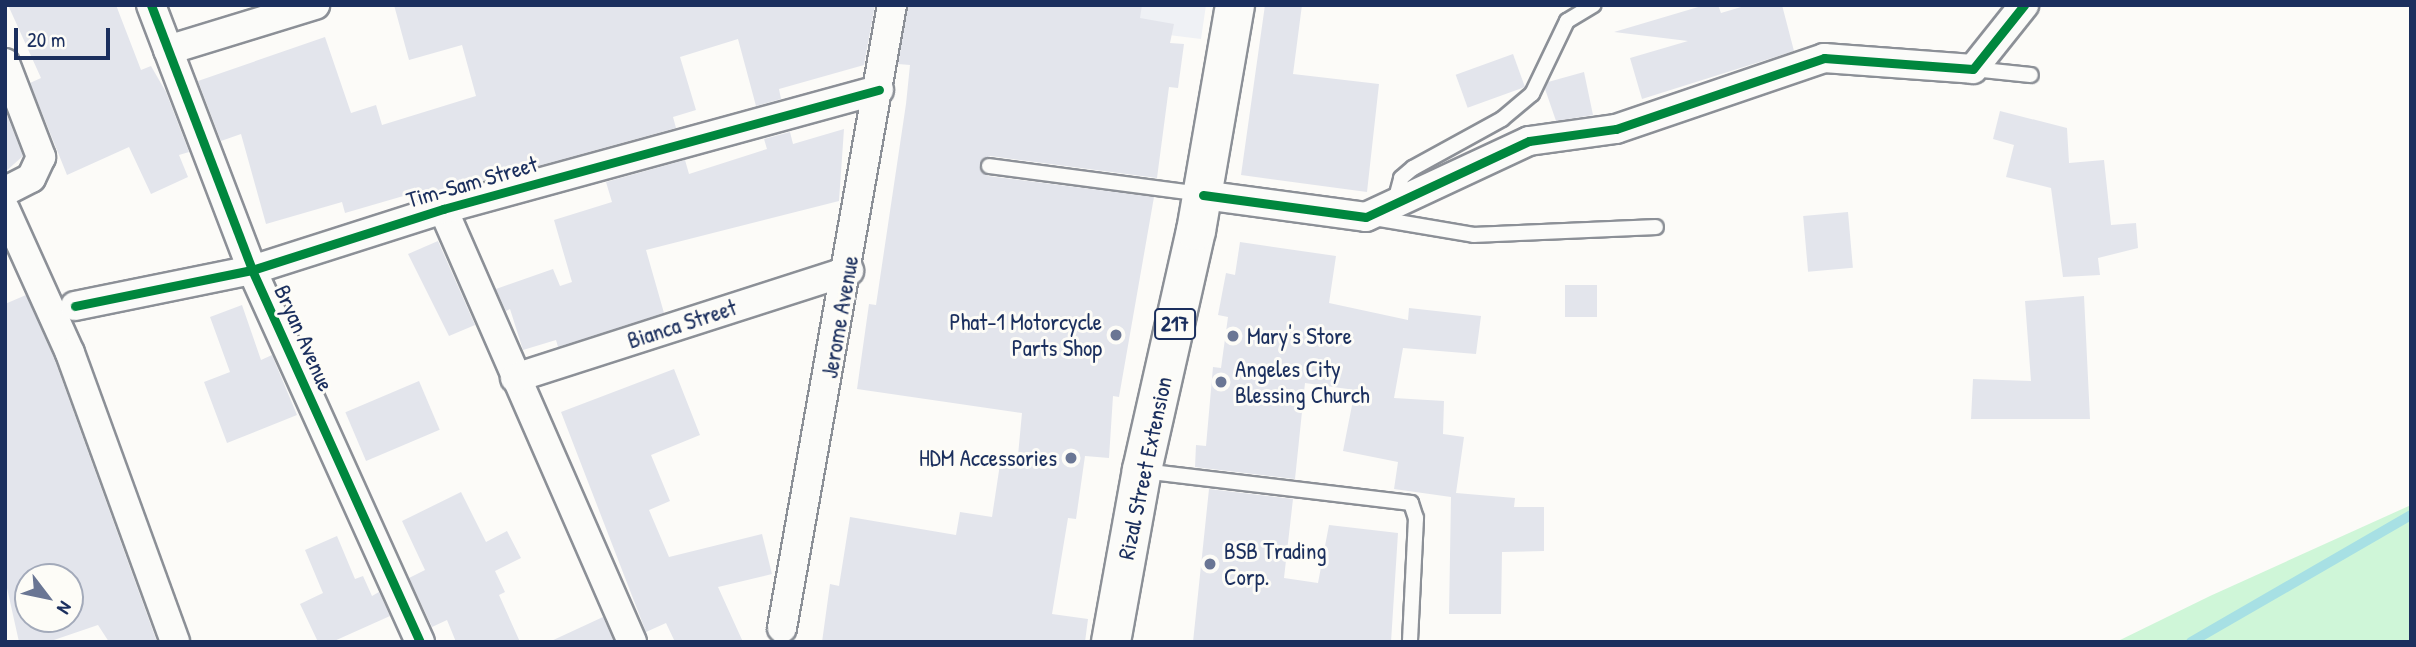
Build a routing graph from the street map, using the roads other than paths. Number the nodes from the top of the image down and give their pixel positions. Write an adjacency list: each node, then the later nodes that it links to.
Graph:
1 (151, 5): 7 (street, Bryan Avenue)
2 (315, 5): 7 (street)
3 (892, 5): 11 (street, Jerome Avenue)
4 (1234, 5): 14 (main road, Rizal Street Extension / 217)
5 (1594, 5): 15 (lane)
6 (2024, 5): 9 (street)
7 (168, 50): 20 (street, Bryan Avenue)
8 (5, 63): 13 (street)
9 (1973, 69): 10 (lane); 15 (street)
10 (2031, 75)
11 (879, 90): 17 (street, Tim-Sam Street); 21 (street, Jerome Avenue)
12 (989, 166): 14 (lane)
13 (5, 191)
14 (1203, 195): 18 (street); 24 (main road, Rizal Street Extension / 217)
15 (1394, 206): 18 (street)
16 (5, 209): 26 (street)
17 (443, 209): 20 (street, Tim-Sam Street); 23 (street)
18 (1366, 217): 19 (lane)
19 (1656, 227)
20 (252, 270): 22 (street, Tim-Sam Street); 27 (street, Bryan Avenue)
21 (849, 271): 23 (street, Bianca Street); 25 (street, Jerome Avenue)
22 (75, 306)
23 (515, 377): 28 (street)
24 (1142, 470): 29 (main road, Rizal Street Extension / 217); 30 (lane)
25 (782, 628)
26 (175, 642)
27 (420, 642)
28 (632, 642)
29 (1111, 642)
30 (1410, 642)

